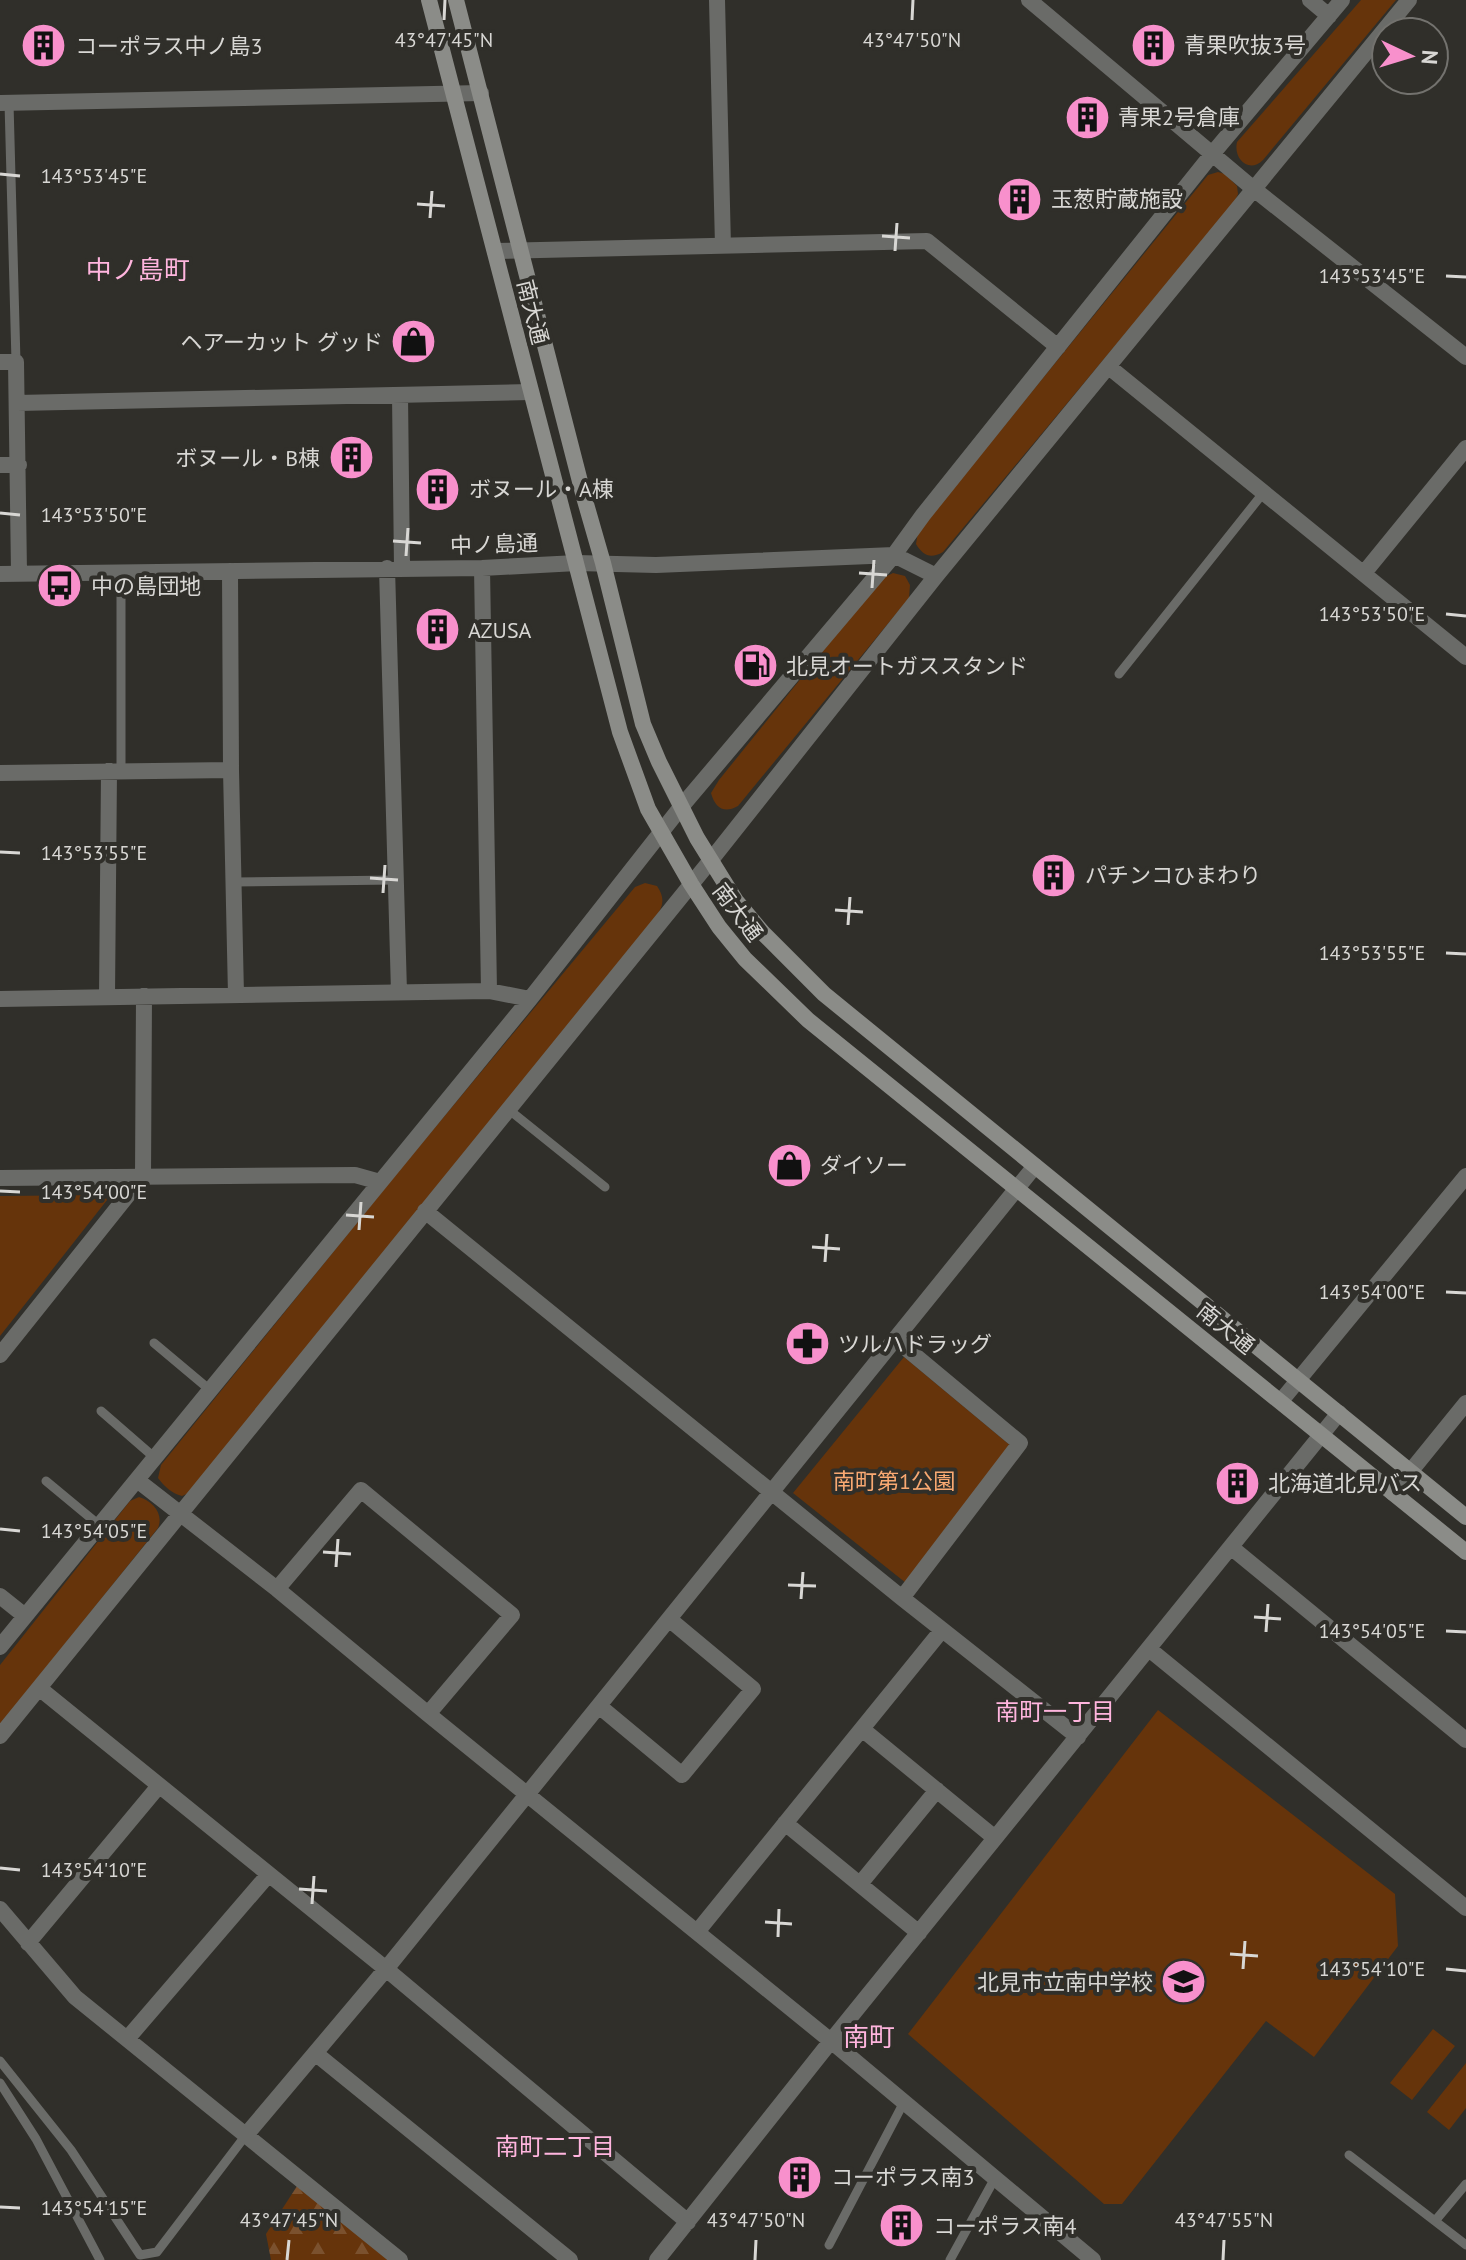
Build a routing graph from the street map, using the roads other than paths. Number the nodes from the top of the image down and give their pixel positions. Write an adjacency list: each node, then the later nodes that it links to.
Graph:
1 (429, 0): 10 (street, 南大通)
2 (456, 0): 9 (street, 南大通)
3 (717, 0): 14 (street)
4 (1029, 0): 12 (street)
5 (1310, 0): 8 (street)
6 (1342, 0): 8 (street)
7 (1409, 0): 13 (street)
8 (1329, 16): 12 (street)
9 (481, 93): 10 (street); 16 (street, 南大通)
10 (453, 95): 11 (street); 15 (street, 南大通)
11 (5, 103): 19 (lane)
12 (1213, 153): 13 (street); 17 (street)
13 (1255, 190): 18 (street); 20 (street)
14 (723, 246): 16 (street); 17 (street)
15 (495, 251): 16 (street); 21 (street, 南大通)
16 (521, 251): 30 (street, 南大通)
17 (1058, 347): 28 (street)
18 (1466, 357)
19 (8, 362): 23 (street)
20 (1109, 367): 27 (street); 38 (street)
21 (530, 392): 22 (street); 29 (street, 南大通)
22 (400, 395): 23 (street); 31 (street)
23 (17, 403): 26 (street)
24 (1466, 448): 36 (street)
25 (0, 465): 26 (street)
26 (19, 465): 35 (street)
27 (1264, 492): 36 (street); 40 (lane)
28 (894, 555): 30 (street, 中ノ島通); 38 (street, 中ノ島通); 44 (street)
29 (577, 563): 30 (street, 中ノ島通); 32 (street, 中ノ島通); 45 (street, 南大通)
30 (603, 563): 44 (street, 南大通)
31 (394, 568): 32 (street, 中ノ島通); 33 (street, 中ノ島通); 47 (street)
32 (482, 568): 50 (street)
33 (230, 571): 34 (street, 中ノ島通); 41 (street)
34 (121, 572): 35 (street, 中ノ島通); 42 (lane)
35 (19, 573): 37 (street, 中ノ島通)
36 (1364, 573): 39 (street)
37 (0, 574)
38 (936, 576): 46 (street)
39 (1466, 657)
40 (1119, 674)
41 (231, 770): 42 (street); 48 (street)
42 (115, 771): 43 (street); 53 (street)
43 (0, 773)
44 (681, 807): 45 (street); 46 (street, 南大通)
45 (661, 834): 49 (street, 南大通); 56 (street)
46 (711, 860): 49 (street); 58 (street, 南大通)
47 (396, 880): 48 (lane); 51 (street)
48 (233, 882): 52 (street)
49 (691, 884): 57 (street); 64 (street, 南大通)
50 (489, 991): 51 (street); 56 (street)
51 (399, 992): 52 (street)
52 (236, 995): 54 (street)
53 (107, 996): 54 (street); 55 (street)
54 (144, 996): 59 (street)
55 (0, 999)
56 (530, 999): 62 (street)
57 (508, 1109): 63 (lane); 65 (street)
58 (1035, 1166): 64 (street); 69 (street, 南大通)
59 (143, 1176): 61 (street); 62 (street); 68 (street)
60 (1466, 1176): 69 (street)
61 (0, 1178)
62 (380, 1182): 70 (street)
63 (605, 1187)
64 (1018, 1188): 66 (street); 71 (street, 南大通)
65 (425, 1211): 80 (street); 82 (street)
66 (895, 1339): 80 (street); 89 (street)
67 (154, 1343): 70 (lane)
68 (0, 1355)
69 (1298, 1381): 71 (street); 74 (street, 南大通)
70 (210, 1390): 76 (street)
71 (1281, 1401): 75 (street, 南大通)
72 (1466, 1403): 77 (street)
73 (101, 1411): 76 (lane)
74 (1339, 1413): 75 (street); 77 (street, 南大通)
75 (1322, 1435): 81 (street, 南大通); 85 (street)
76 (155, 1458): 78 (street)
77 (1410, 1471): 81 (street); 83 (street, 南大通)
78 (137, 1480): 82 (street); 84 (street)
79 (46, 1481): 84 (lane)
80 (772, 1492): 89 (street); 91 (street)
81 (1393, 1493): 86 (street, 南大通)
82 (181, 1514): 87 (street); 95 (street)
83 (1466, 1517)
84 (99, 1525): 90 (street)
85 (1232, 1548): 94 (street); 101 (street)
86 (1466, 1552)
87 (277, 1589): 97 (street); 97 (street)
88 (0, 1596): 90 (street)
89 (902, 1598): 92 (street)
90 (25, 1616): 93 (street)
91 (669, 1619): 96 (street); 96 (street)
92 (942, 1630): 98 (street); 100 (street)
93 (0, 1647)
94 (1149, 1649): 100 (street); 109 (street)
95 (39, 1688): 99 (street); 102 (street)
96 (599, 1706): 104 (street)
97 (428, 1714): 104 (street)
98 (862, 1729): 103 (street); 105 (street)
99 (0, 1736)
100 (1078, 1737): 106 (street)
101 (1466, 1740)
102 (158, 1787): 107 (street); 113 (street)
103 (937, 1790): 106 (street); 108 (street)
104 (527, 1795): 111 (street); 114 (street)
105 (785, 1823): 108 (street); 111 (street)
106 (995, 1838): 112 (street)
107 (269, 1874): 114 (street); 115 (street)
108 (860, 1884): 112 (street)
109 (1466, 1908)
110 (0, 1909): 113 (street)
111 (697, 1932): 116 (street)
112 (919, 1933): 116 (street)
113 (28, 1943): 115 (street)
114 (386, 1969): 117 (street); 126 (street)
115 (127, 2039): 121 (street)
116 (831, 2041): 120 (street); 126 (street)
117 (315, 2053): 121 (street); 132 (street)
118 (0, 2061): 121 (lane)
119 (0, 2083): 130 (lane)
120 (904, 2102): 123 (street); 127 (lane)
121 (246, 2135): 131 (street)
122 (1349, 2155): 125 (lane)
123 (995, 2178): 129 (street); 134 (lane)
124 (1466, 2184): 125 (lane)
125 (1435, 2221): 128 (lane)
126 (688, 2222): 133 (street)
127 (829, 2245)
128 (1466, 2245)
129 (1087, 2258)
130 (100, 2260)
131 (400, 2260)
132 (570, 2260)
133 (657, 2260)
134 (950, 2260)

